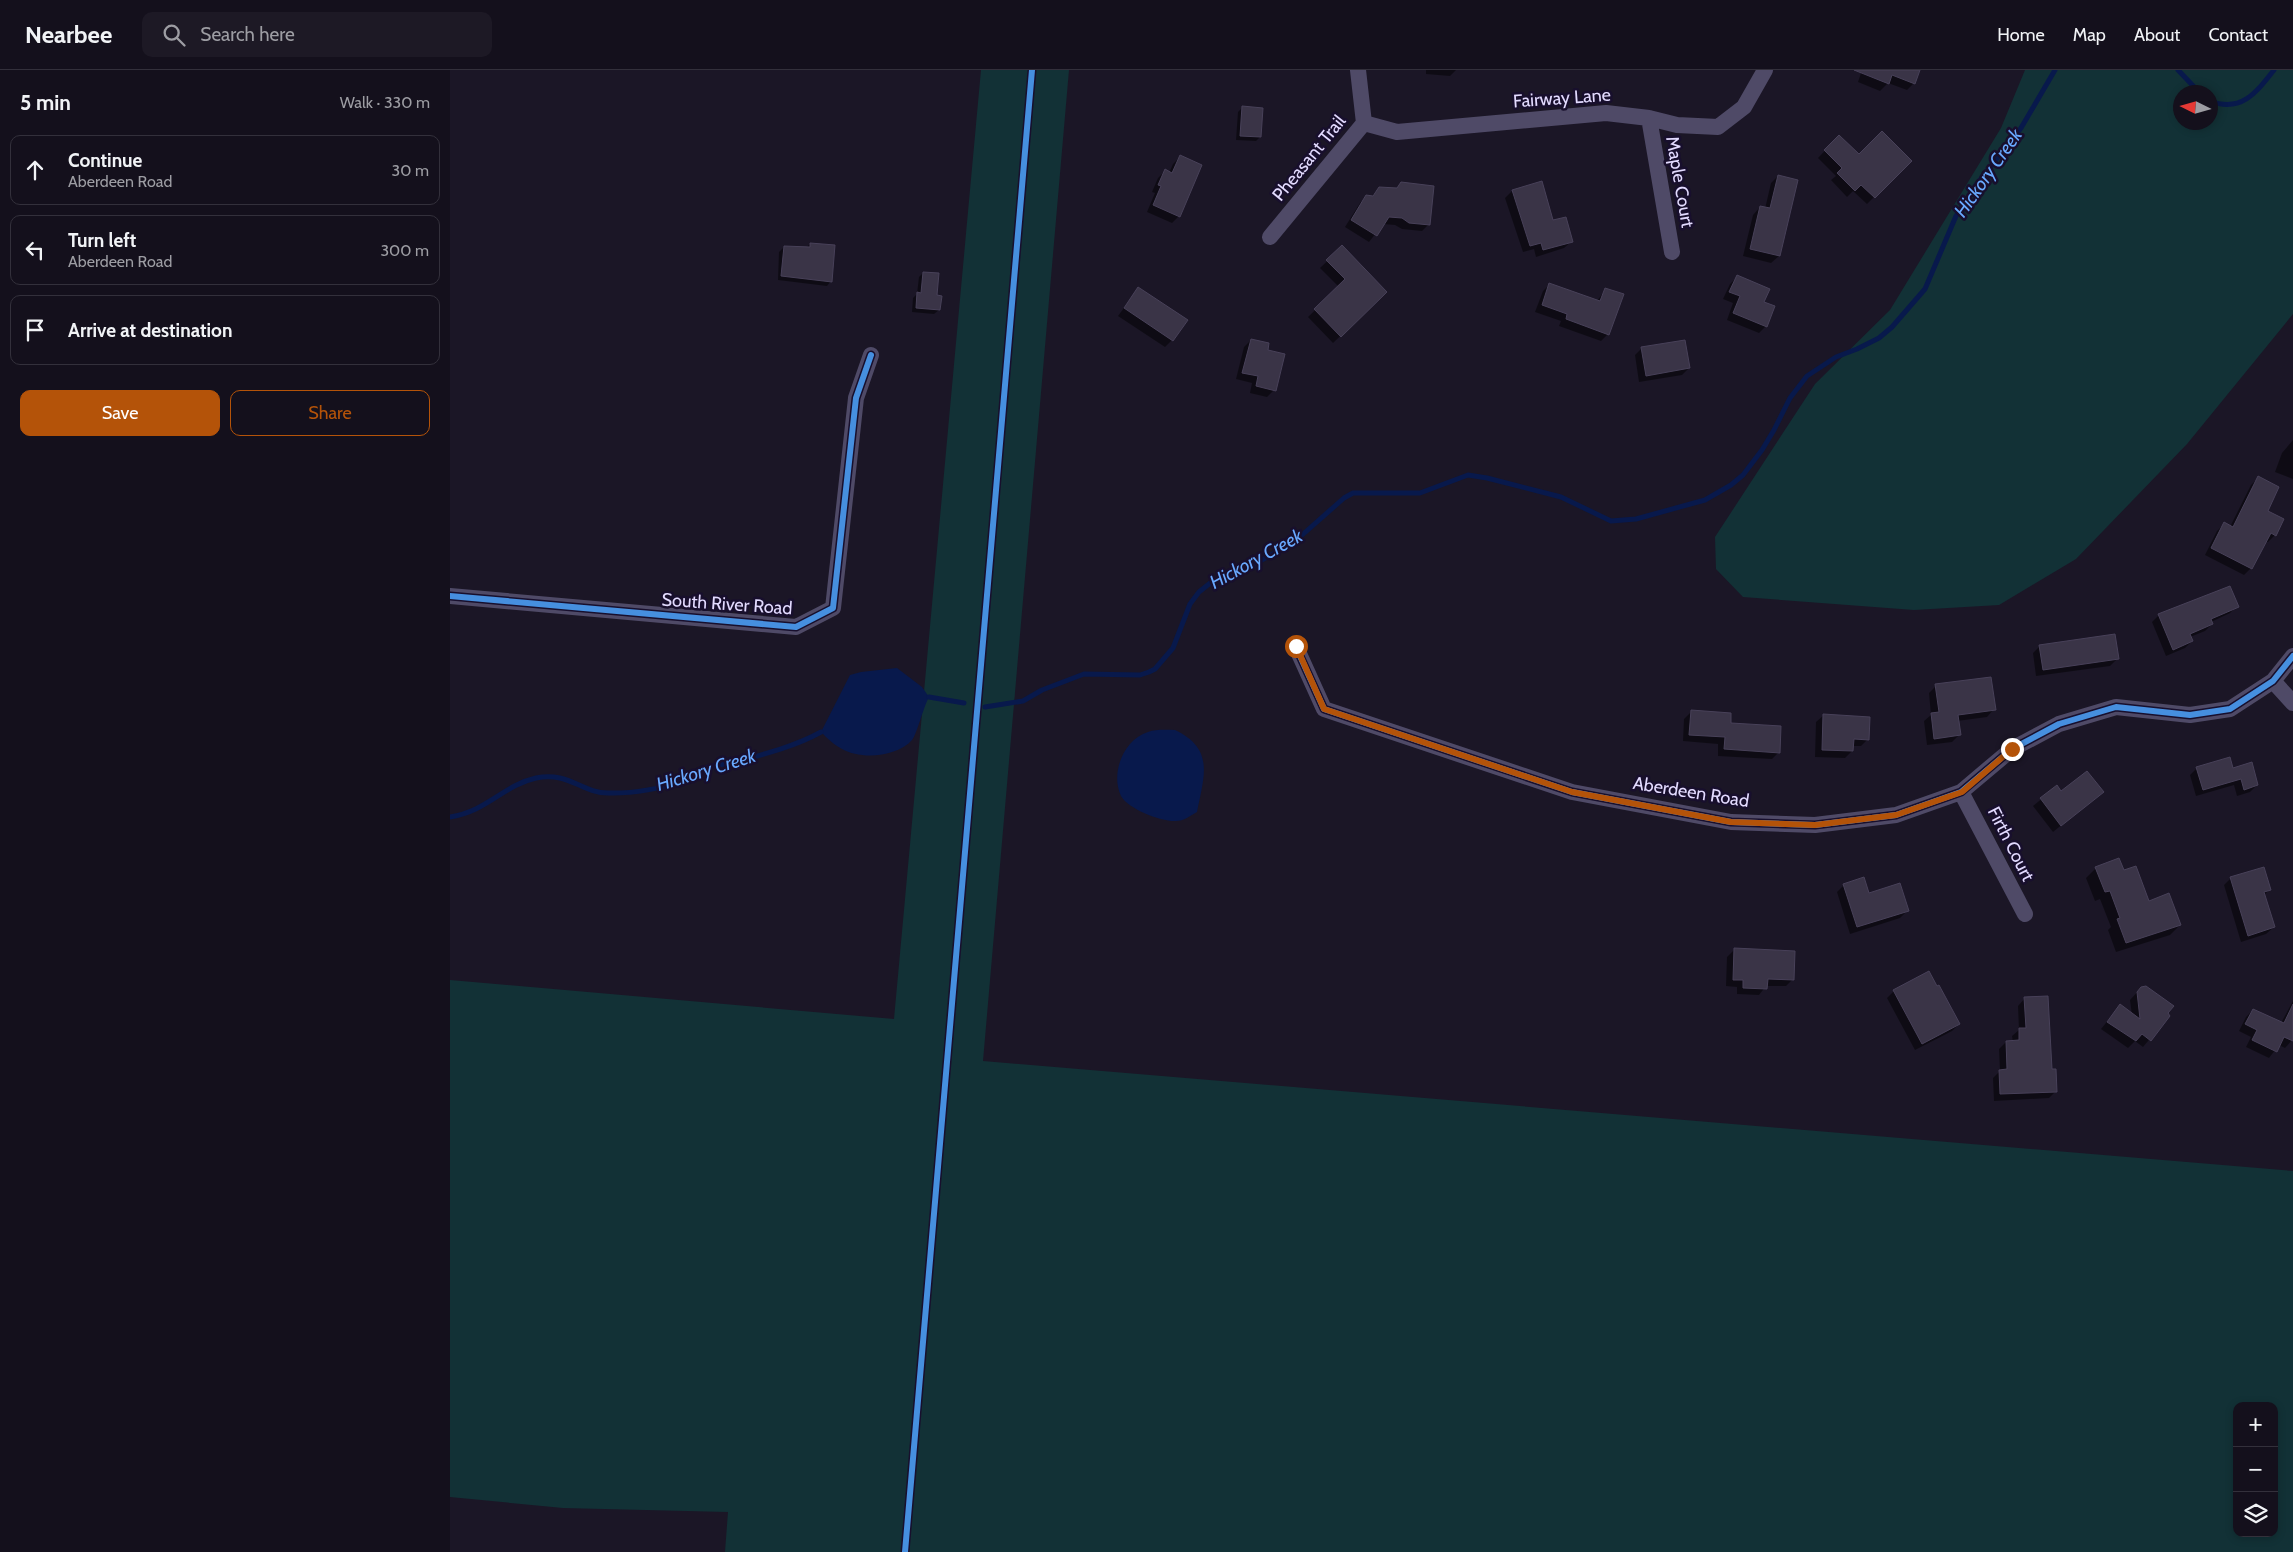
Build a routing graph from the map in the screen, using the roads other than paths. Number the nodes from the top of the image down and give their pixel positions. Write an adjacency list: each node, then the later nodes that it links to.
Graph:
1 (1358, 70): 4 (street, Pheasant Trail)
2 (1764, 70): 3 (street, Fairway Lane)
3 (1649, 118): 4 (street, Fairway Lane); 6 (street, Maple Court)
4 (1364, 123): 5 (street, Pheasant Trail)
5 (1270, 237)
6 (1672, 252)
7 (871, 355): 8 (street, South River Road)
8 (450, 596)
9 (1296, 646): 13 (street, Aberdeen Road)
10 (2293, 656): 11 (street, Aberdeen Road)
11 (2273, 681): 12 (street); 13 (street, Aberdeen Road)
12 (2293, 703)
13 (1962, 792): 14 (street, Firth Court)
14 (2025, 914)

